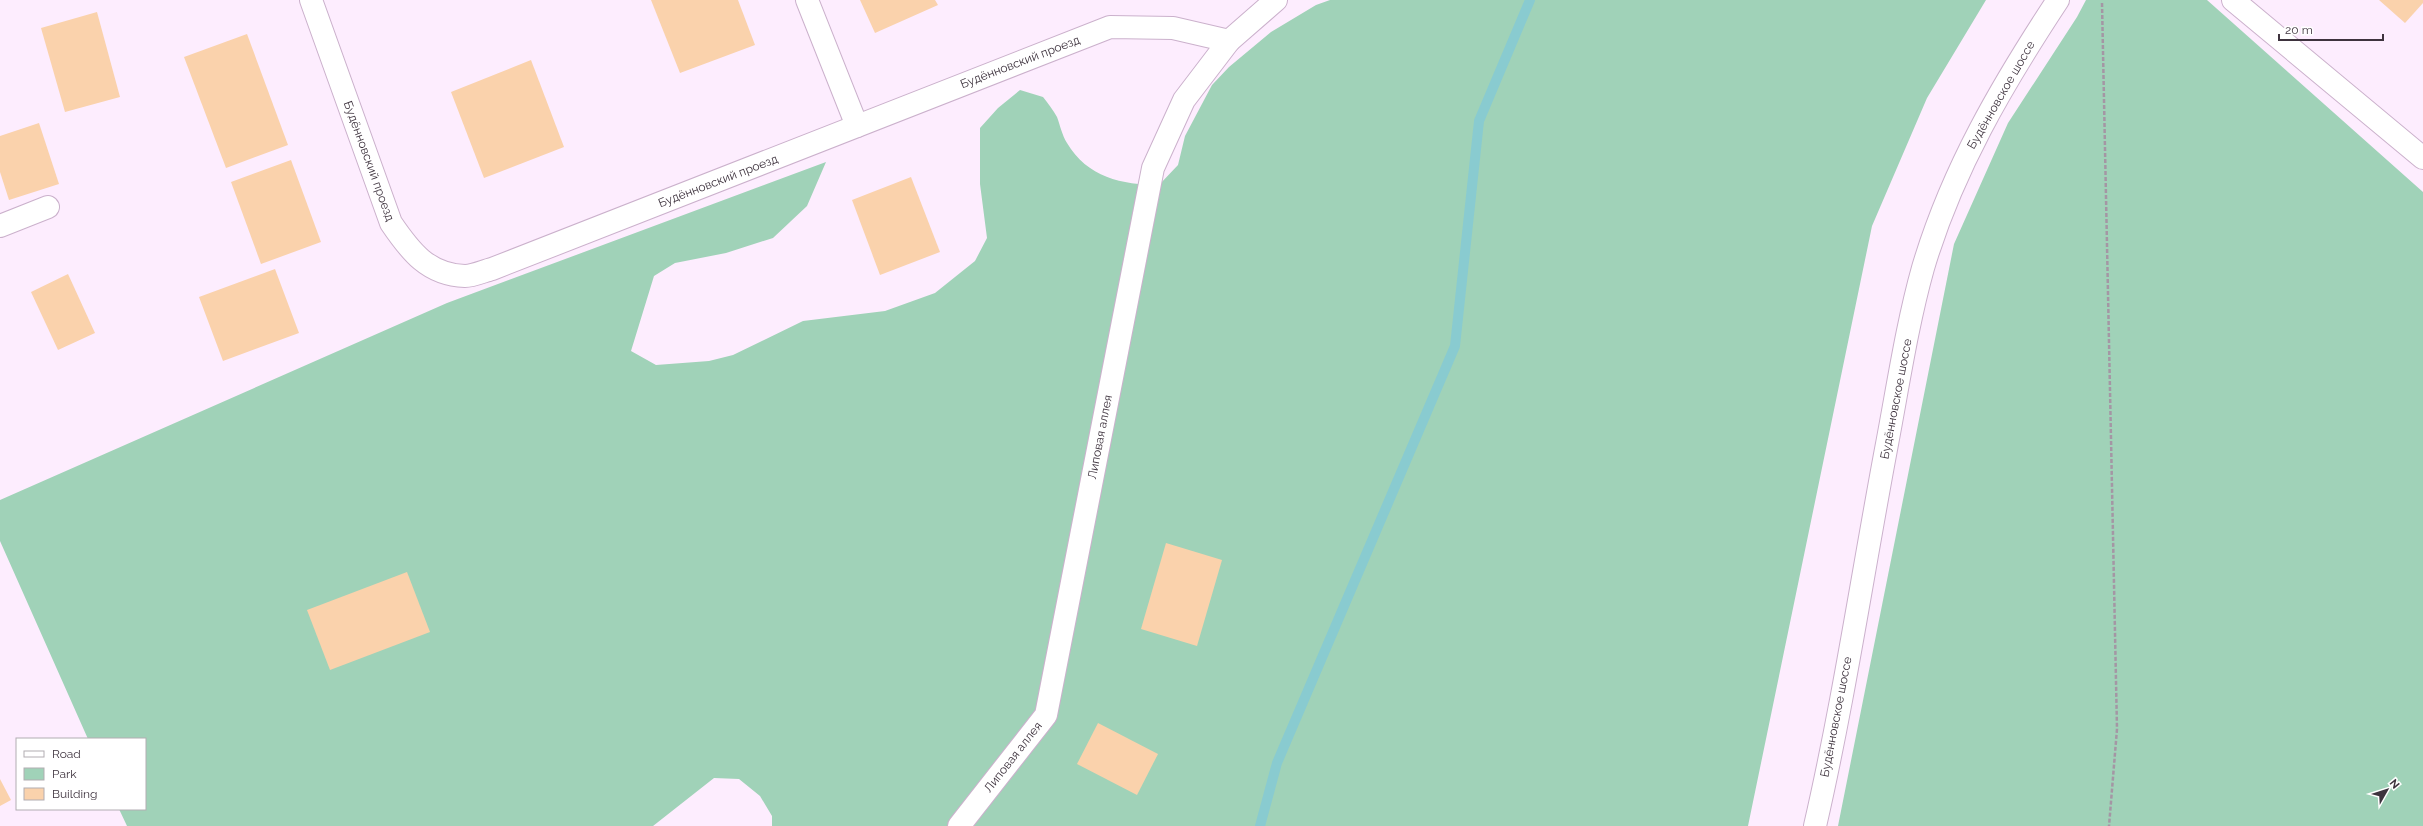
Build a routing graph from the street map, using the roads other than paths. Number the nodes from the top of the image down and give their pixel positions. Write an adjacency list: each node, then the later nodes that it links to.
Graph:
1 (311, 0): 7 (street, Будённовский проезд)
2 (807, 0): 7 (street)
3 (1276, 0): 6 (street)
4 (2058, 0): 12 (street, Будённовское шоссе)
5 (2233, 0): 8 (street)
6 (1229, 41): 7 (street, Будённовский проезд); 11 (street, Липовая аллея)
7 (857, 126)
8 (2423, 158)
9 (48, 207): 10 (street)
10 (0, 226)
11 (960, 826)
12 (1815, 826)

